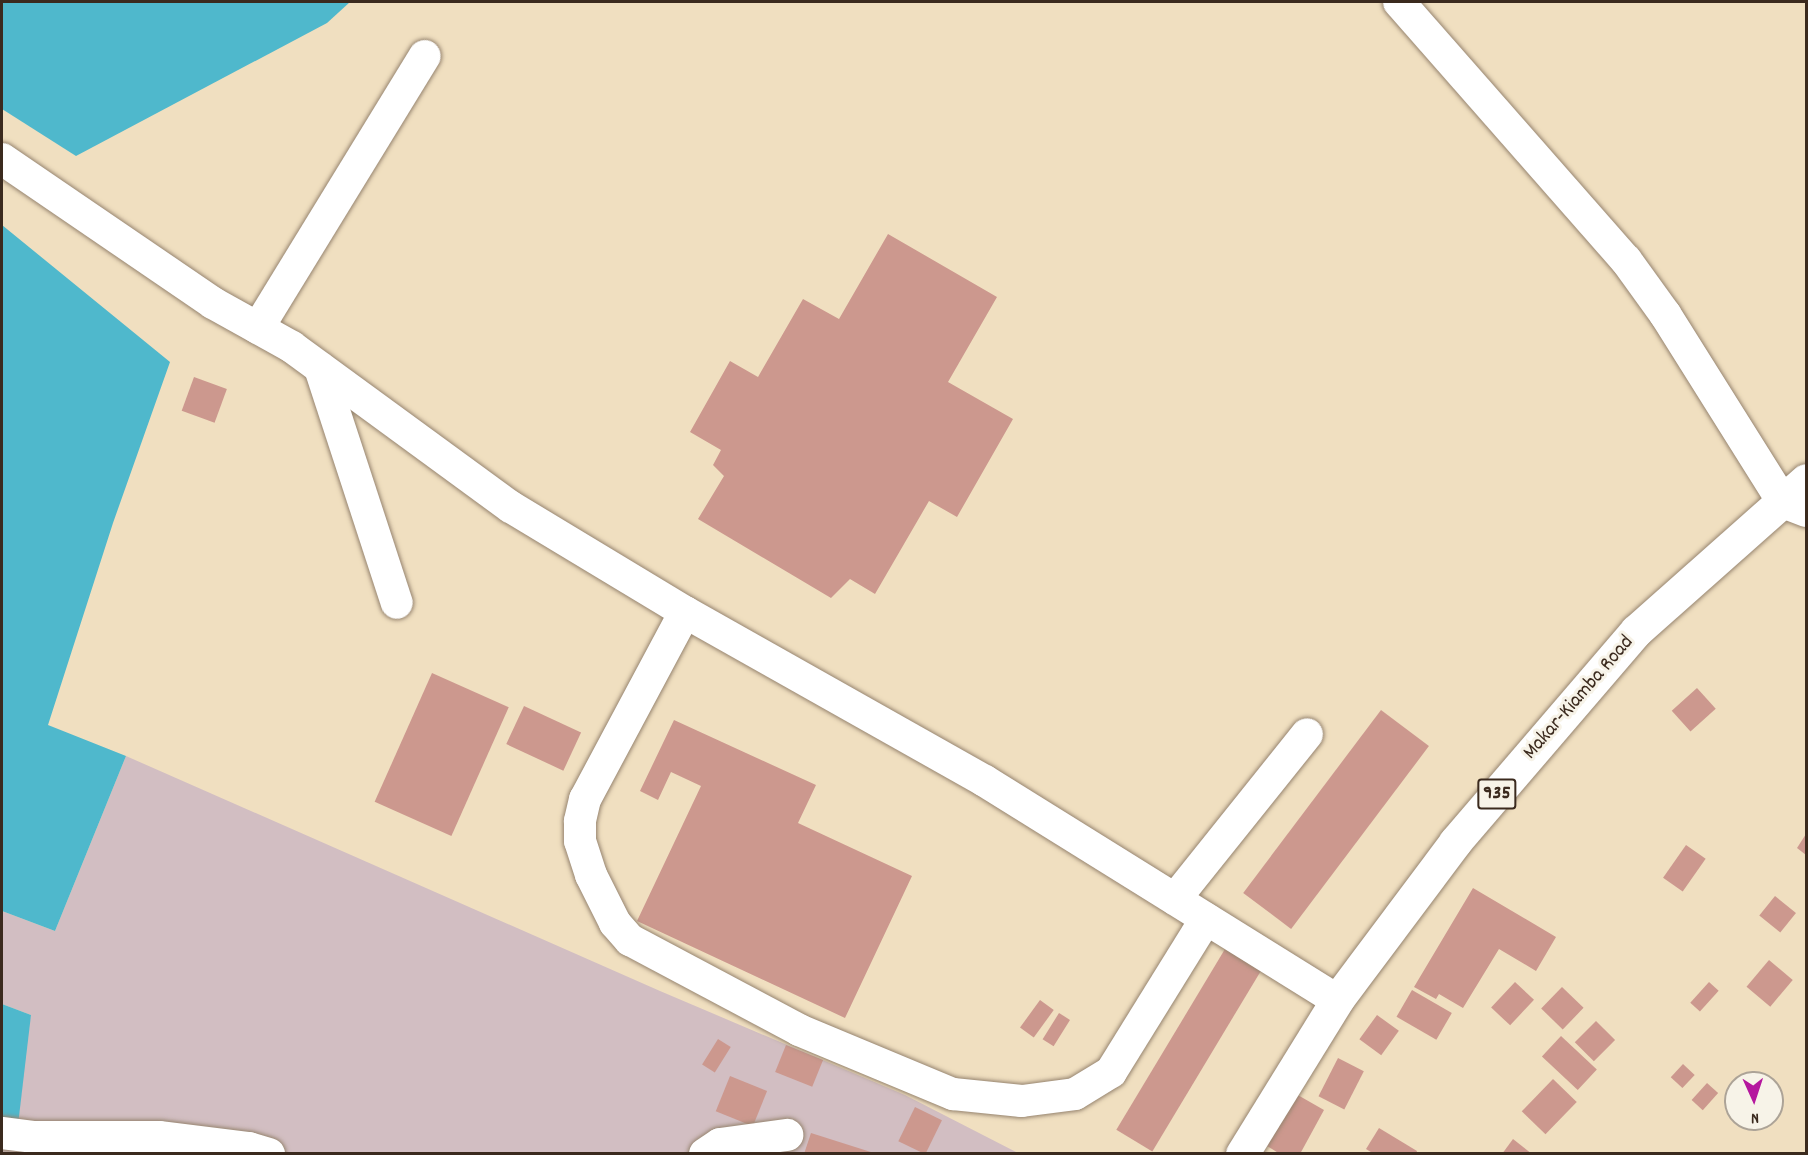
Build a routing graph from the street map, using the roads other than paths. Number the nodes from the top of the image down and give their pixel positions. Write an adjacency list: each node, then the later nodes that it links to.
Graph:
1 (1399, 2): 6 (lane)
2 (425, 56): 4 (lane)
3 (2, 159): 4 (lane)
4 (258, 328): 5 (lane)
5 (320, 368): 7 (lane); 8 (lane)
6 (1799, 498): 12 (main road, Makar-Kiamba Road / 935)
7 (397, 603)
8 (685, 612): 10 (lane); 11 (lane)
9 (1307, 735): 10 (lane)
10 (1175, 899): 11 (lane)
11 (1206, 919): 12 (lane)
12 (1337, 1000): 17 (main road, Makar-Kiamba Road / 935)
13 (2, 1133): 15 (lane)
14 (787, 1135): 16 (lane)
15 (269, 1154)
16 (705, 1154)
17 (1242, 1154)

